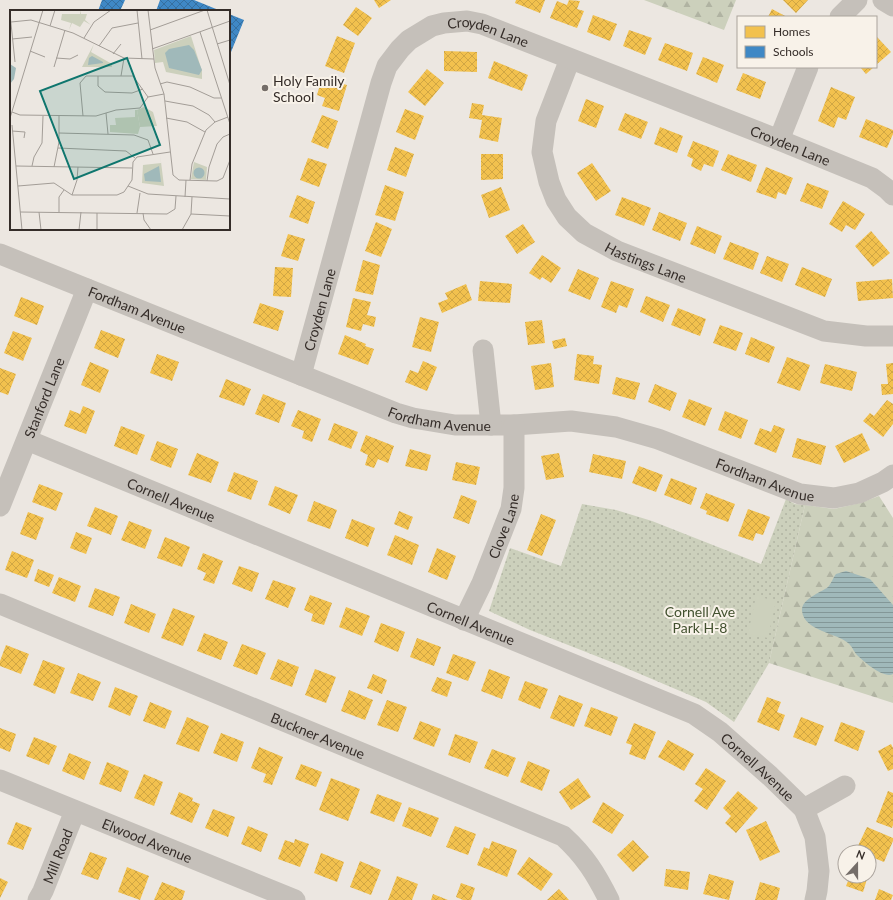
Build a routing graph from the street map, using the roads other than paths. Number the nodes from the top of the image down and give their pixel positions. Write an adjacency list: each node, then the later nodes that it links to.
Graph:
1 (857, 0): 4 (street)
2 (884, 0): 3 (street)
3 (893, 6)
4 (841, 16)
5 (570, 59): 7 (street, Croyden Lane); 11 (street, Hastings Lane); 13 (street, Croyden Lane)
6 (808, 68): 7 (street)
7 (779, 140): 8 (street, Croyden Lane)
8 (893, 195)
9 (0, 254): 10 (street, Fordham Avenue)
10 (87, 289): 13 (street, Fordham Avenue); 16 (street, Stanford Lane)
11 (893, 336)
12 (483, 350): 14 (street)
13 (301, 375): 14 (street, Fordham Avenue)
14 (491, 425): 15 (street, Fordham Avenue)
15 (514, 425): 17 (street, Fordham Avenue); 20 (street, Clove Lane)
16 (27, 440): 18 (street, Stanford Lane); 20 (street, Cornell Avenue)
17 (893, 475)
18 (0, 506)
19 (0, 604): 27 (street, Buckner Avenue)
20 (464, 620): 23 (street, Cornell Avenue)
21 (0, 780): 24 (street, Elwood Avenue)
22 (845, 786): 23 (street)
23 (804, 809): 28 (street, Cornell Avenue)
24 (75, 811): 25 (street, Mill Road); 26 (street, Elwood Avenue)
25 (38, 900)
26 (295, 900)
27 (609, 900)
28 (815, 900)

